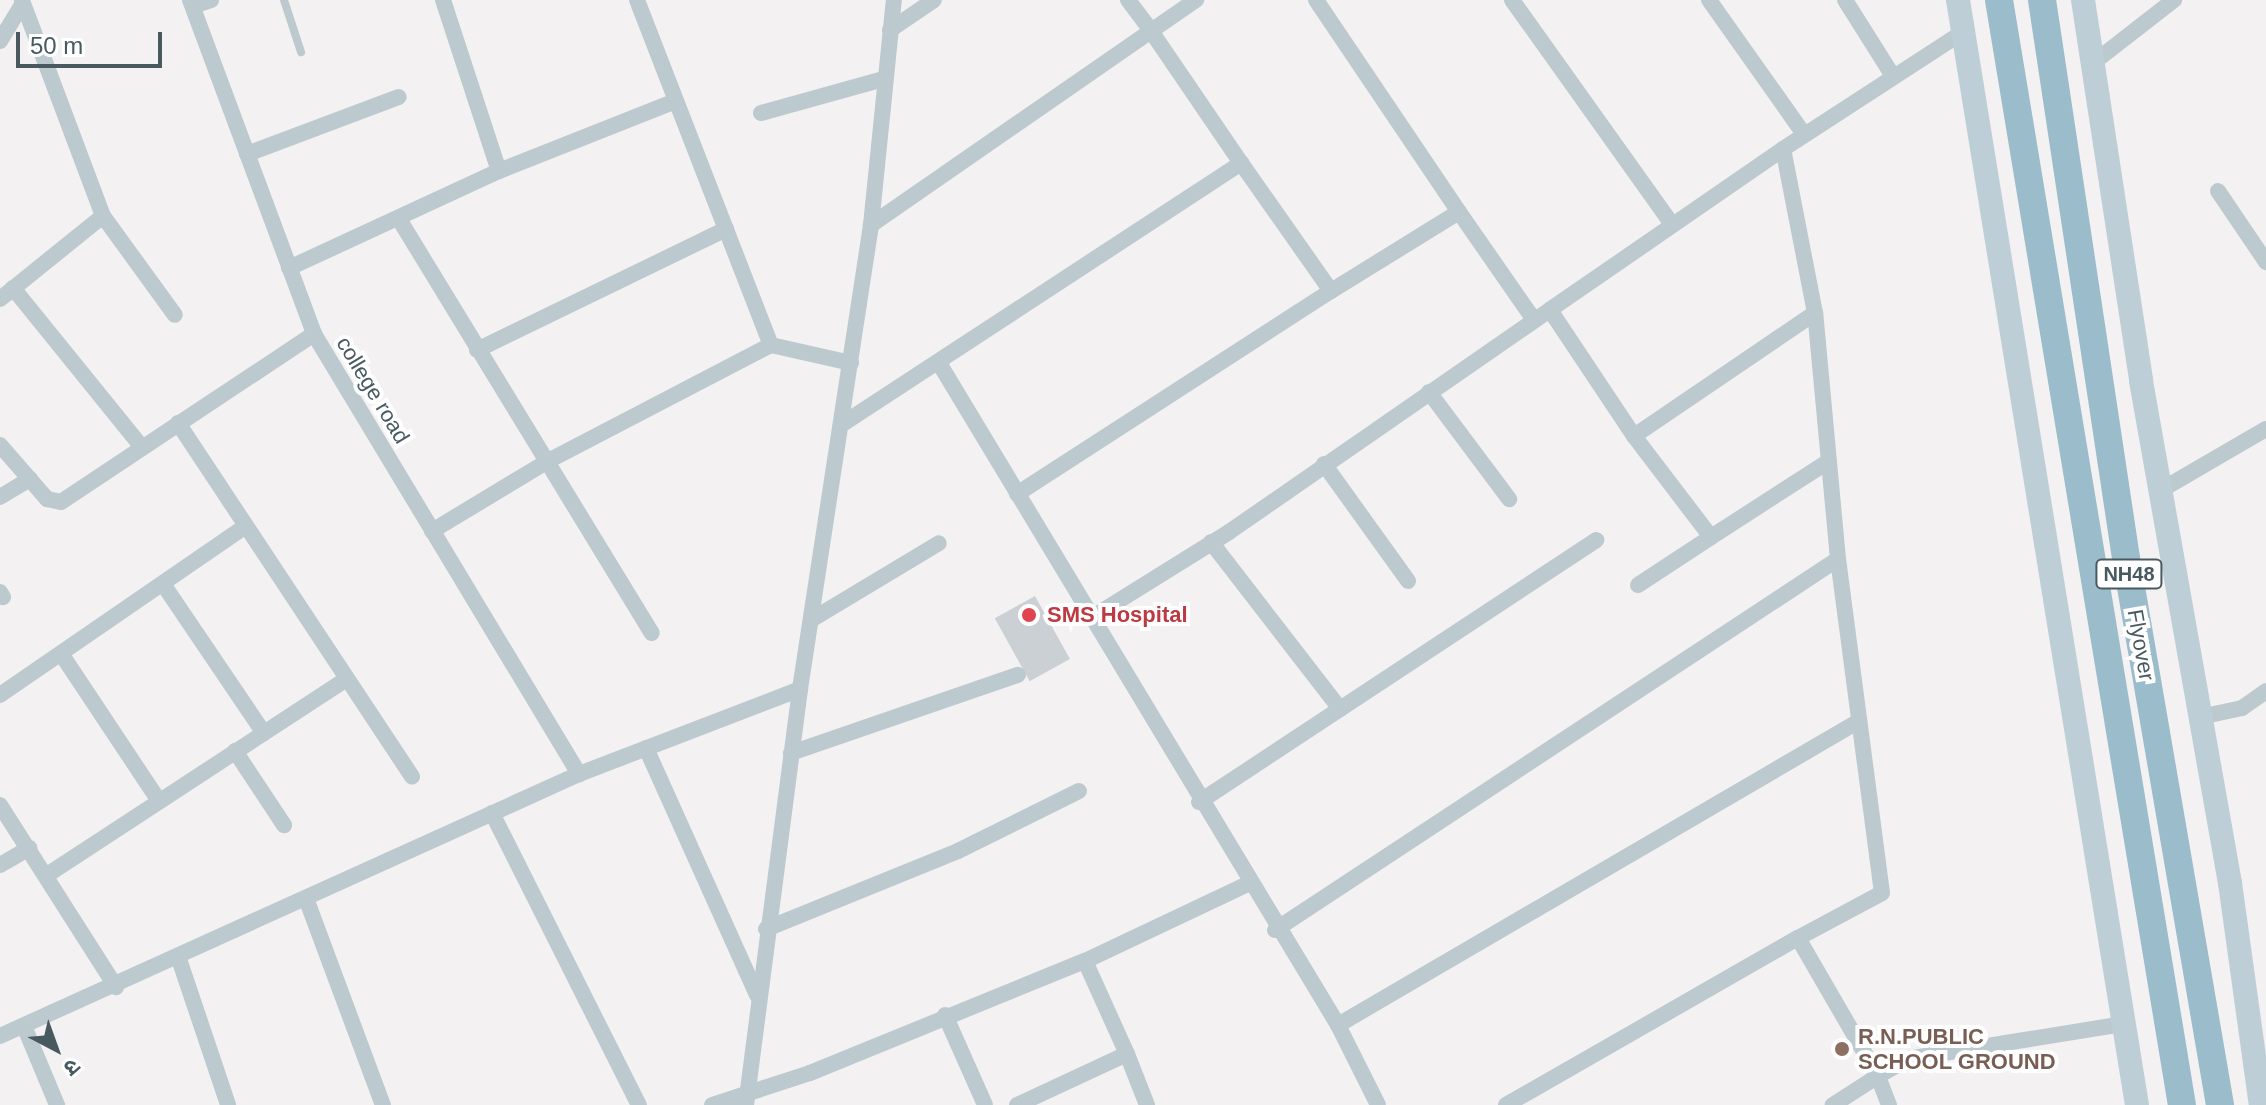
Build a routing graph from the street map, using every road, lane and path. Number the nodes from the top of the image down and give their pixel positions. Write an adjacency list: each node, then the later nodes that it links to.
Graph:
1 (211, 0): 19 (street)
2 (284, 0): 24 (lane)
3 (443, 0): 35 (street)
4 (637, 0): 29 (street)
5 (894, 0): 20 (street)
6 (934, 0): 20 (street)
7 (1128, 0): 21 (street)
8 (1196, 0): 21 (street)
9 (1316, 0): 37 (street)
10 (1512, 0): 40 (street)
11 (1709, 0): 31 (street)
12 (1845, 0): 26 (street)
13 (1958, 0): 22 (main road)
14 (1999, 0): 139 (highway, Flyover / NH48)
15 (2042, 0): 140 (highway, Flyover / NH48)
16 (2083, 0): 25 (main road)
17 (2174, 0): 25 (street)
18 (23, 2): 23 (street); 38 (street)
19 (191, 3): 33 (street, college road)
20 (890, 30): 27 (street)
21 (1151, 31): 34 (street); 41 (street)
22 (1963, 32): 26 (street); 119 (main road)
23 (0, 41)
24 (301, 52)
25 (2093, 63): 68 (main road)
26 (1891, 73): 31 (street)
27 (884, 79): 30 (street); 41 (street)
28 (399, 97): 33 (street)
29 (676, 101): 35 (street); 42 (street)
30 (761, 113)
31 (1804, 134): 32 (street)
32 (1783, 149): 40 (street); 49 (street)
33 (247, 154): 44 (street, college road)
34 (1241, 163): 46 (street); 56 (street)
35 (499, 171): 39 (street)
36 (2218, 191): 43 (street)
37 (1459, 212): 46 (street); 51 (street)
38 (103, 216): 45 (street); 50 (street)
39 (399, 219): 44 (street); 54 (street)
40 (1672, 224): 48 (street)
41 (871, 225): 55 (street)
42 (726, 229): 53 (street); 54 (street)
43 (2266, 262)
44 (289, 268): 52 (street, college road)
45 (13, 288): 47 (street); 63 (street)
46 (1331, 291): 69 (street)
47 (0, 299)
48 (1550, 310): 51 (street); 61 (street)
49 (1815, 313): 61 (street); 65 (street)
50 (175, 315)
51 (1534, 320): 57 (street)
52 (314, 334): 58 (street); 73 (street, college road)
53 (771, 345): 55 (street); 64 (street)
54 (477, 350): 64 (street)
55 (851, 363): 59 (street)
56 (939, 363): 59 (street); 69 (street)
57 (1429, 392): 66 (street); 71 (street)
58 (178, 423): 63 (street); 72 (street)
59 (844, 423): 83 (street)
60 (2266, 429): 68 (street)
61 (1634, 436): 74 (street)
62 (0, 445): 67 (street)
63 (141, 446): 67 (street)
64 (548, 461): 73 (street); 84 (street)
65 (1829, 461): 74 (street); 78 (street)
66 (1324, 464): 76 (street); 79 (street)
67 (30, 479): 70 (street)
68 (2161, 490): 92 (main road)
69 (1017, 494): 82 (street)
70 (0, 497)
71 (1509, 499)
72 (246, 526): 80 (street); 87 (street)
73 (432, 531): 98 (street, college road)
74 (1711, 537): 81 (street)
75 (1596, 540): 91 (street)
76 (1211, 542): 82 (street); 91 (street)
77 (939, 543): 83 (street)
78 (1838, 559): 93 (street); 112 (street)
79 (1408, 581)
80 (163, 584): 85 (street); 94 (street)
81 (1638, 585)
82 (1091, 618): 102 (street)
83 (811, 620): 88 (street)
84 (652, 633)
85 (62, 655): 90 (street); 101 (street)
86 (1018, 675): 97 (street)
87 (347, 679): 94 (street); 99 (street)
88 (800, 689): 95 (street); 97 (street)
89 (2266, 691): 92 (street)
90 (0, 695)
91 (1340, 709): 102 (street)
92 (2200, 717): 141 (main road)
93 (1859, 721): 113 (street); 120 (street)
94 (264, 733): 96 (street)
95 (646, 748): 98 (street); 117 (street)
96 (235, 751): 101 (street); 105 (street)
97 (791, 753): 111 (street)
98 (579, 774): 104 (street)
99 (412, 777)
100 (1079, 791): 111 (street)
101 (159, 801): 108 (street)
102 (1199, 802): 109 (street)
103 (0, 805): 106 (street)
104 (492, 813): 110 (street); 129 (street)
105 (284, 825)
106 (29, 848): 107 (street); 108 (street)
107 (0, 865)
108 (47, 875): 116 (street)
109 (1248, 884): 112 (street); 115 (street)
110 (307, 901): 114 (street); 128 (street)
111 (766, 929): 117 (street)
112 (1275, 930): 120 (street)
113 (1798, 938): 124 (street); 135 (street)
114 (179, 959): 116 (street); 127 (street)
115 (1085, 961): 118 (street); 123 (street)
116 (116, 987): 121 (street)
117 (757, 995): 125 (street)
118 (945, 1015): 125 (street); 131 (street)
119 (2124, 1024): 124 (street); 138 (main road)
120 (1338, 1025): 134 (street)
121 (24, 1026): 122 (street); 126 (street)
122 (0, 1036)
123 (1127, 1054): 132 (street); 133 (street)
124 (1878, 1076): 136 (street); 137 (street)
125 (747, 1098): 130 (street)
126 (57, 1105)
127 (228, 1105)
128 (383, 1105)
129 (639, 1105)
130 (712, 1105)
131 (985, 1105)
132 (1017, 1105)
133 (1147, 1105)
134 (1378, 1105)
135 (1506, 1105)
136 (1833, 1105)
137 (1889, 1105)
138 (2137, 1105)
139 (2182, 1105)
140 (2220, 1105)
141 (2261, 1105)

